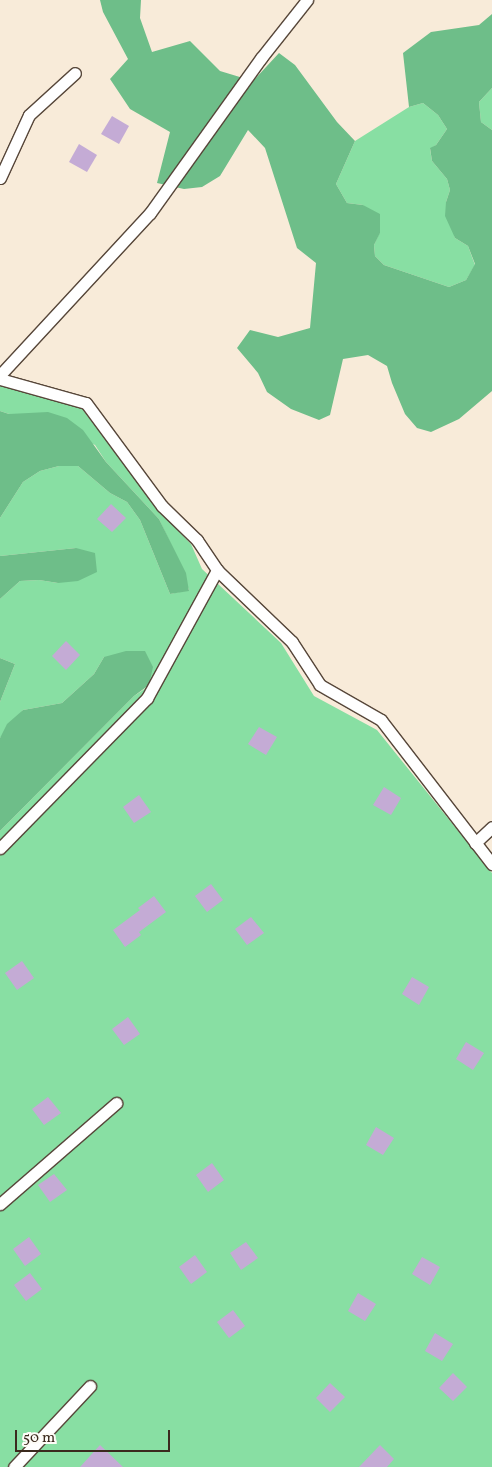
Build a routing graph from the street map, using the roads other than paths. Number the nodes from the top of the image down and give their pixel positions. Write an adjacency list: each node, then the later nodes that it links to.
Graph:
1 (307, 0): 4 (lane)
2 (76, 73): 3 (lane)
3 (0, 178)
4 (0, 377): 5 (lane)
5 (217, 570): 7 (lane); 8 (lane)
6 (492, 827): 7 (lane)
7 (474, 843): 9 (lane)
8 (0, 848)
9 (492, 864)
10 (116, 1103): 11 (lane)
11 (0, 1204)
12 (90, 1386): 13 (lane)
13 (14, 1467)

